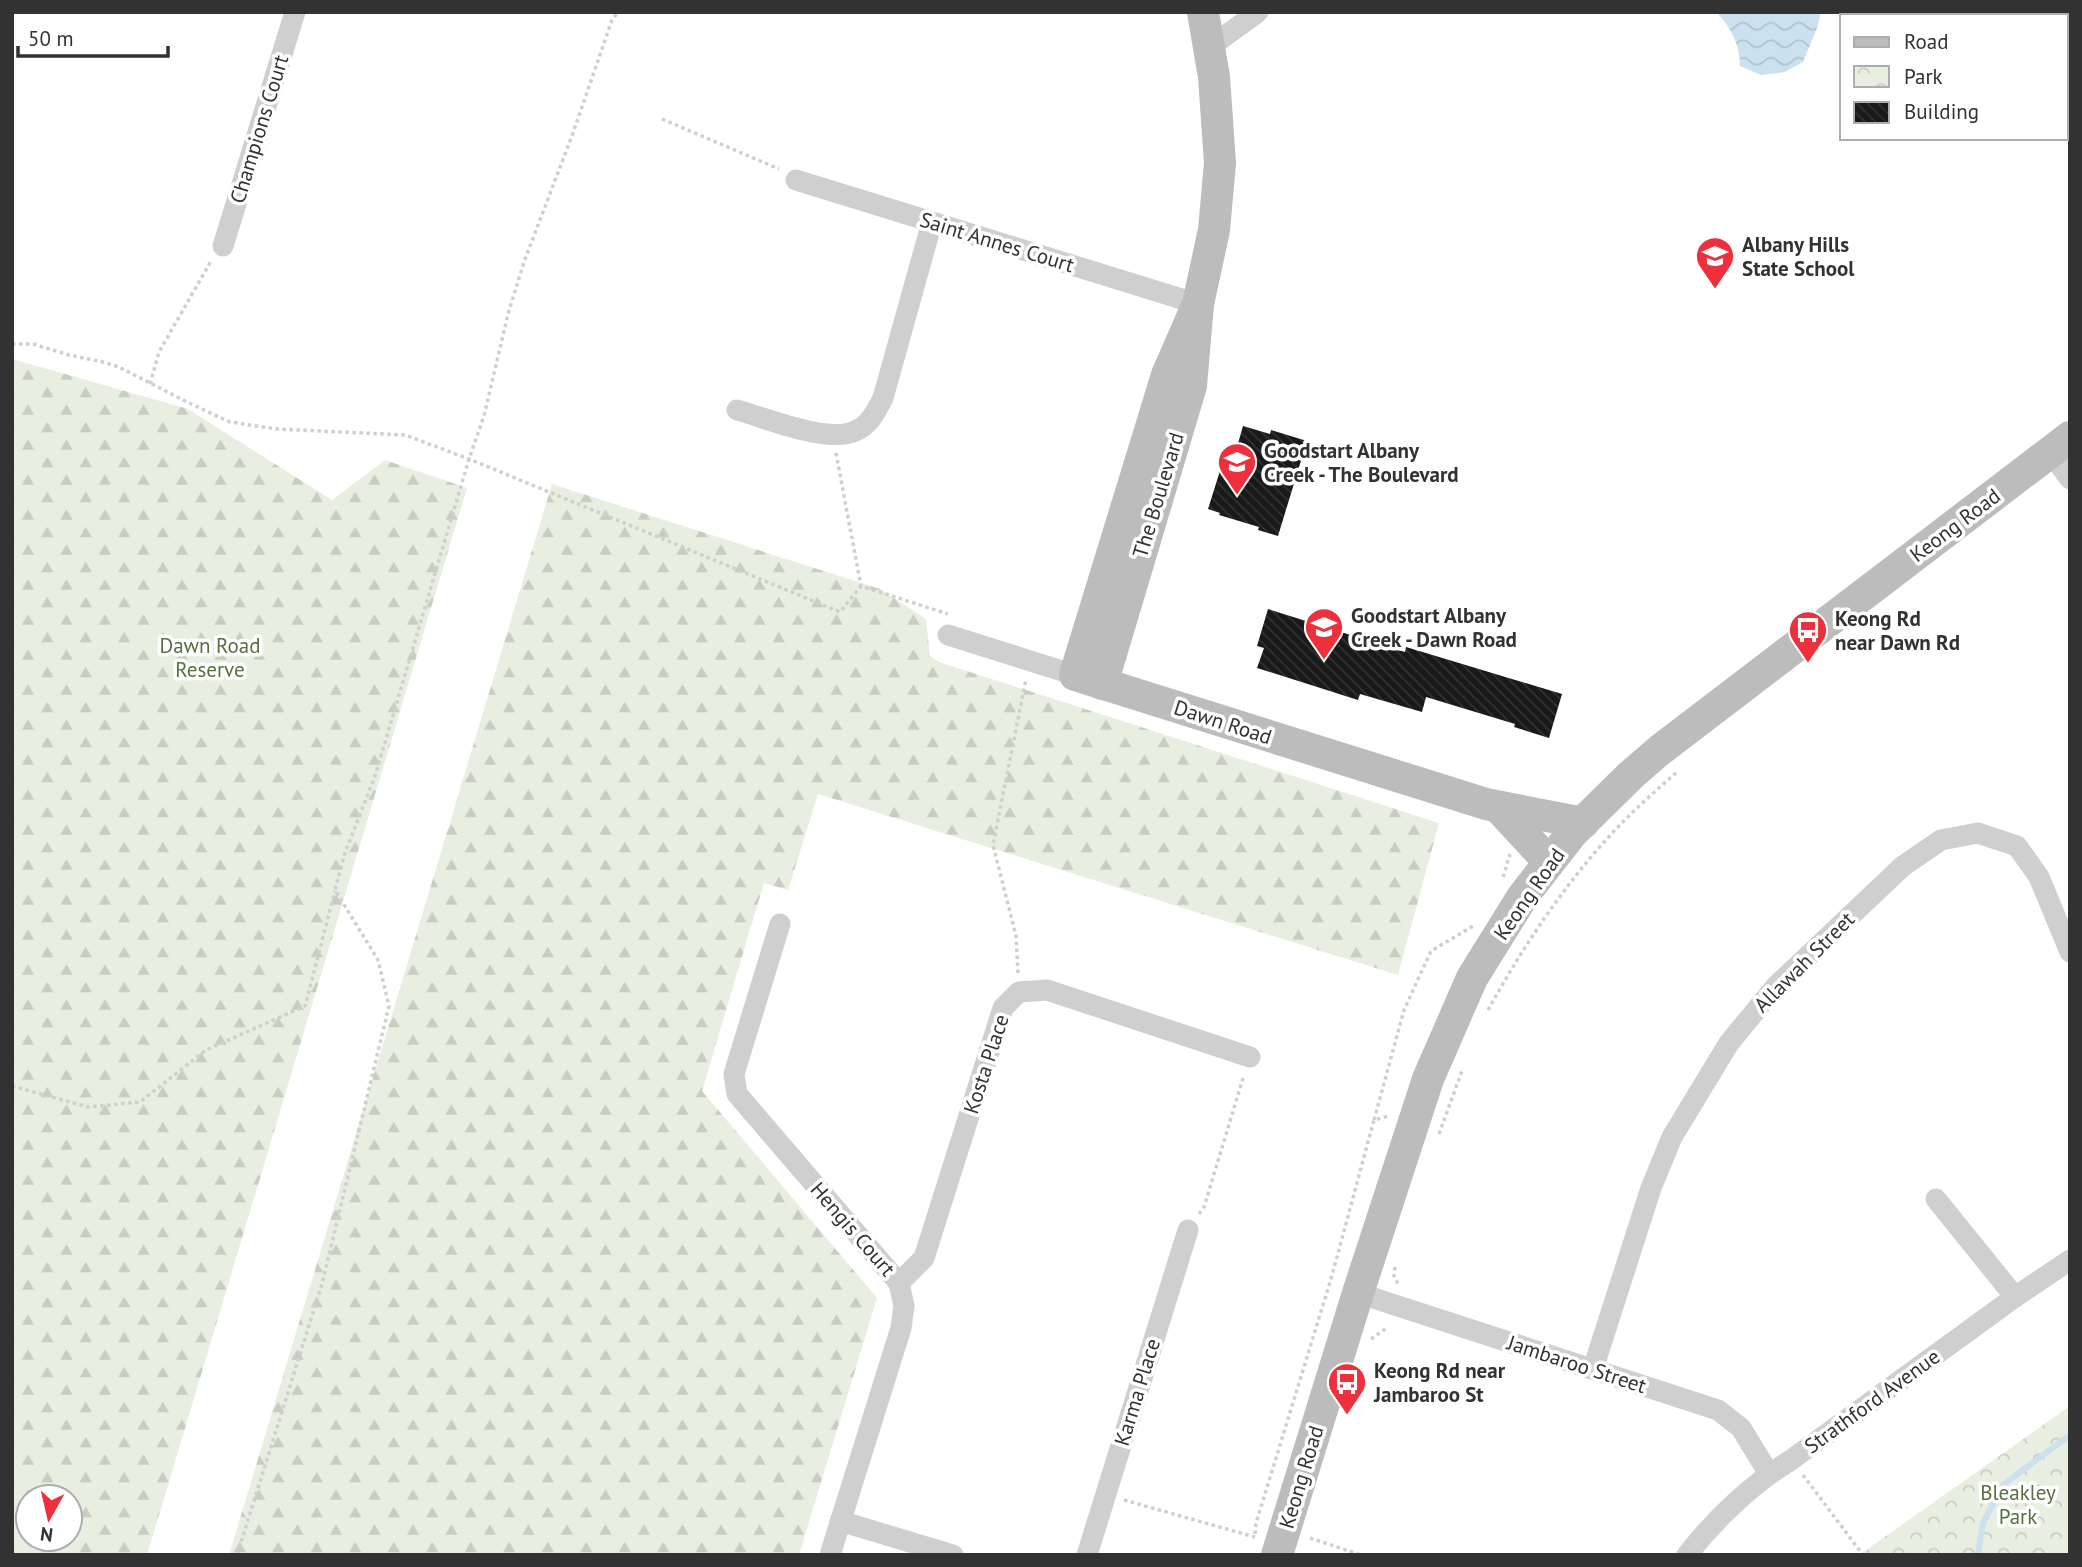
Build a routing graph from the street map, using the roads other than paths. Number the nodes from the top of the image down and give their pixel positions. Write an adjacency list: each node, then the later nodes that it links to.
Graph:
1 (295, 12): 7 (street, Champions Court)
2 (1203, 12): 4 (street, The Boulevard)
3 (1258, 12): 4 (street)
4 (1210, 47): 8 (street, The Boulevard)
5 (796, 180): 6 (street, Saint Annes Court)
6 (932, 222): 8 (street, Saint Annes Court); 9 (street)
7 (223, 246)
8 (1198, 304): 13 (street, The Boulevard)
9 (737, 410)
10 (2060, 445): 11 (street); 15 (street, Keong Road)
11 (2070, 479)
12 (951, 626): 13 (street, Dawn Road)
13 (1088, 679): 14 (street, Dawn Road)
14 (1499, 808): 15 (street, Dawn Road); 16 (street, Dawn Road)
15 (1583, 823): 16 (street, Keong Road)
16 (1549, 862): 24 (street, Keong Road)
17 (780, 925): 23 (street, Hengis Court)
18 (2070, 952): 26 (street, Allawah Street)
19 (1250, 1057): 23 (street, Kosta Place)
20 (1936, 1199): 25 (street)
21 (1188, 1230): 32 (street, Karma Place)
22 (2070, 1260): 25 (street, Strathford Avenue)
23 (899, 1283): 28 (street, Hengis Court)
24 (1358, 1293): 26 (street, Jambaroo Street); 29 (street, Keong Road)
25 (2015, 1297): 27 (street, Strathford Avenue)
26 (1593, 1369): 27 (street, Jambaroo Street)
27 (1769, 1474): 33 (street, Strathford Avenue)
28 (840, 1521): 30 (street, Hengis Court); 31 (street)
29 (1266, 1546)
30 (830, 1555)
31 (953, 1555)
32 (1087, 1555)
33 (1686, 1555)

